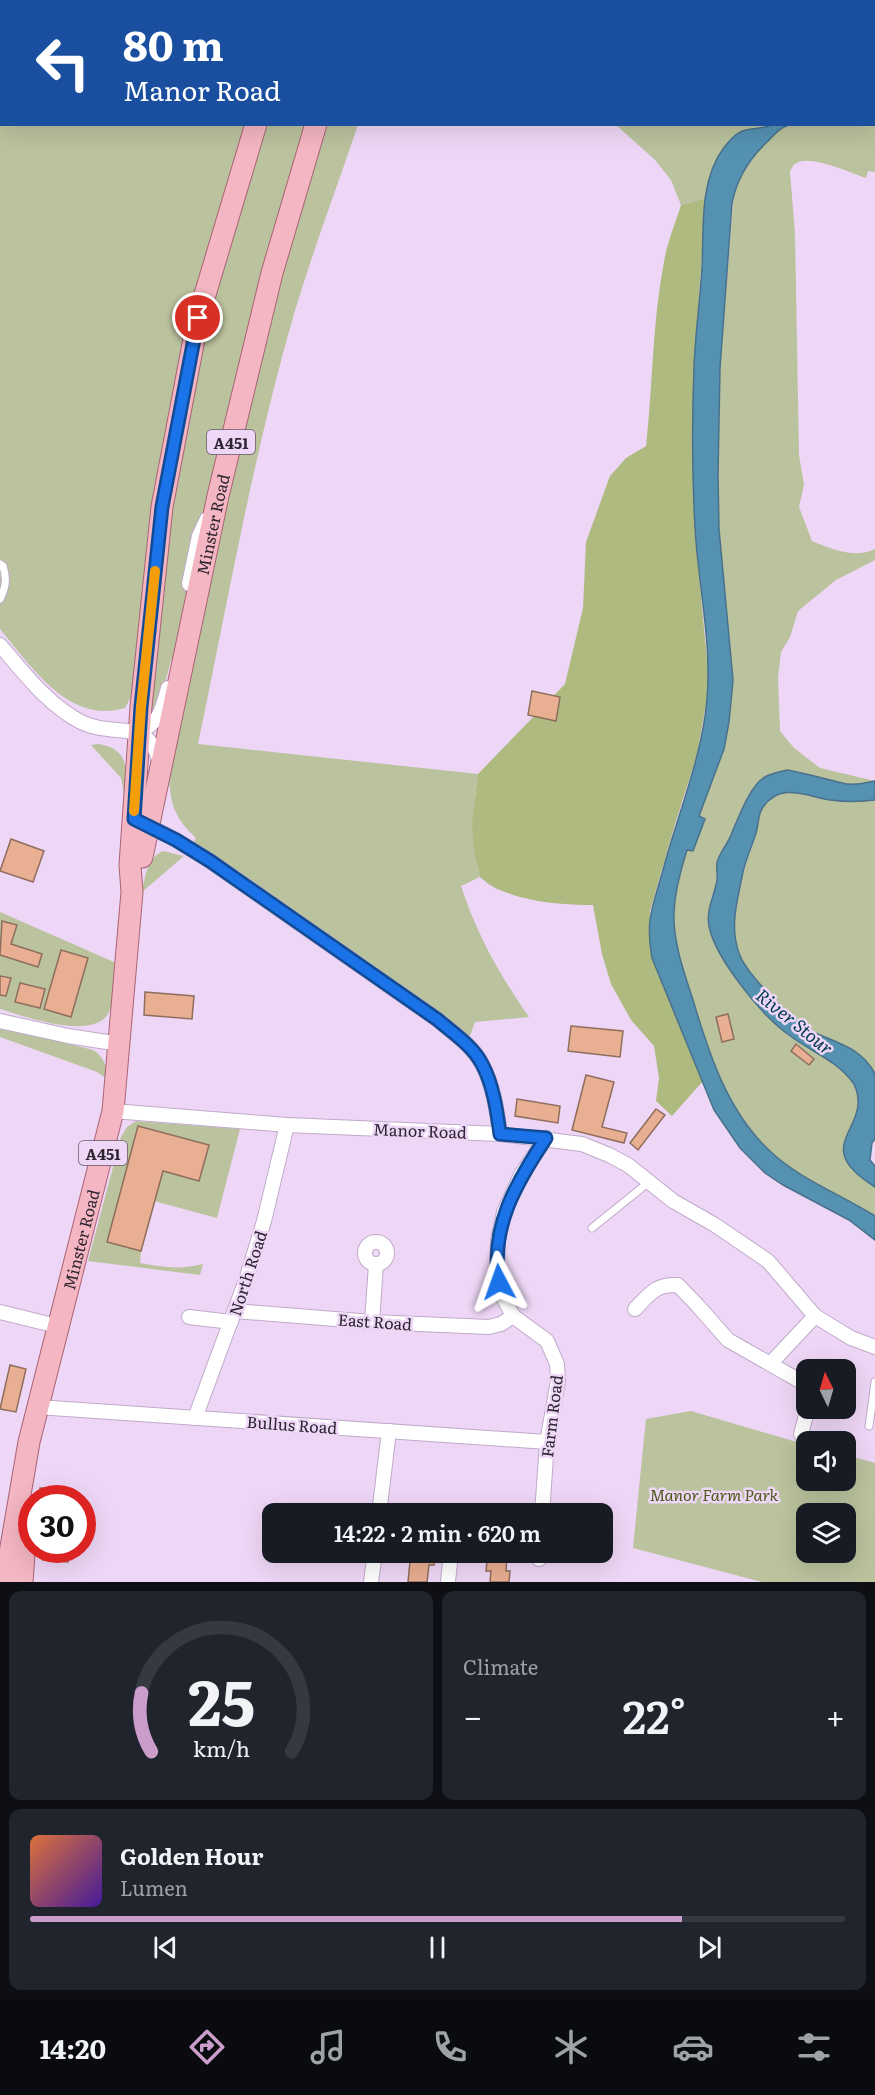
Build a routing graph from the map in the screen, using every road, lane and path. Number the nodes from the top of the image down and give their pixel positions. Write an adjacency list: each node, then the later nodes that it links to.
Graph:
1 (255, 126): 7 (main road, Minster Road / A451)
2 (315, 126): 3 (main road, Minster Road / A451)
3 (219, 496): 7 (street); 8 (main road, Minster Road / A451)
4 (0, 564): 5 (lane)
5 (0, 599)
6 (0, 645): 7 (street)
7 (139, 732): 8 (street); 9 (main road, Minster Road / A451)
8 (160, 764): 9 (main road, Minster Road / A451)
9 (141, 822): 11 (main road, Minster Road / A451); 14 (street)
10 (0, 1021): 11 (street)
11 (120, 1044): 12 (main road, Minster Road / A451)
12 (113, 1111): 13 (street, Manor Road); 26 (main road, Minster Road / A451)
13 (286, 1125): 14 (street, Manor Road); 21 (street, North Road)
14 (500, 1134): 15 (street, Manor Road)
15 (546, 1138): 16 (street, Manor Road); 22 (street, Farm Road)
16 (650, 1182): 17 (lane); 23 (street, Manor Road)
17 (592, 1228)
18 (376, 1264): 25 (street)
19 (634, 1309): 28 (street)
20 (0, 1312): 26 (street)
21 (233, 1316): 24 (street, East Road); 25 (street, East Road); 32 (street, North Road)
22 (513, 1316): 25 (street, East Road); 35 (street, Farm Road)
23 (815, 1316): 27 (street, Manor Road); 28 (street)
24 (189, 1317)
25 (372, 1322)
26 (57, 1326): 31 (main road, Minster Road / A451)
27 (875, 1347)
28 (771, 1363): 29 (street)
29 (796, 1378)
30 (875, 1382): 33 (lane)
31 (37, 1407): 32 (street, Bullus Road); 40 (main road, Minster Road / A451); 42 (main road, Minster Road / A451)
32 (195, 1418): 34 (street, Bullus Road)
33 (869, 1426)
34 (389, 1431): 35 (street, Bullus Road); 36 (street)
35 (547, 1442): 37 (street, Farm Road)
36 (380, 1503)
37 (543, 1503)
38 (374, 1563): 43 (street)
39 (450, 1563): 44 (street)
40 (5, 1582): 41 (street)
41 (11, 1582)
42 (22, 1582)
43 (371, 1582)
44 (448, 1582)

